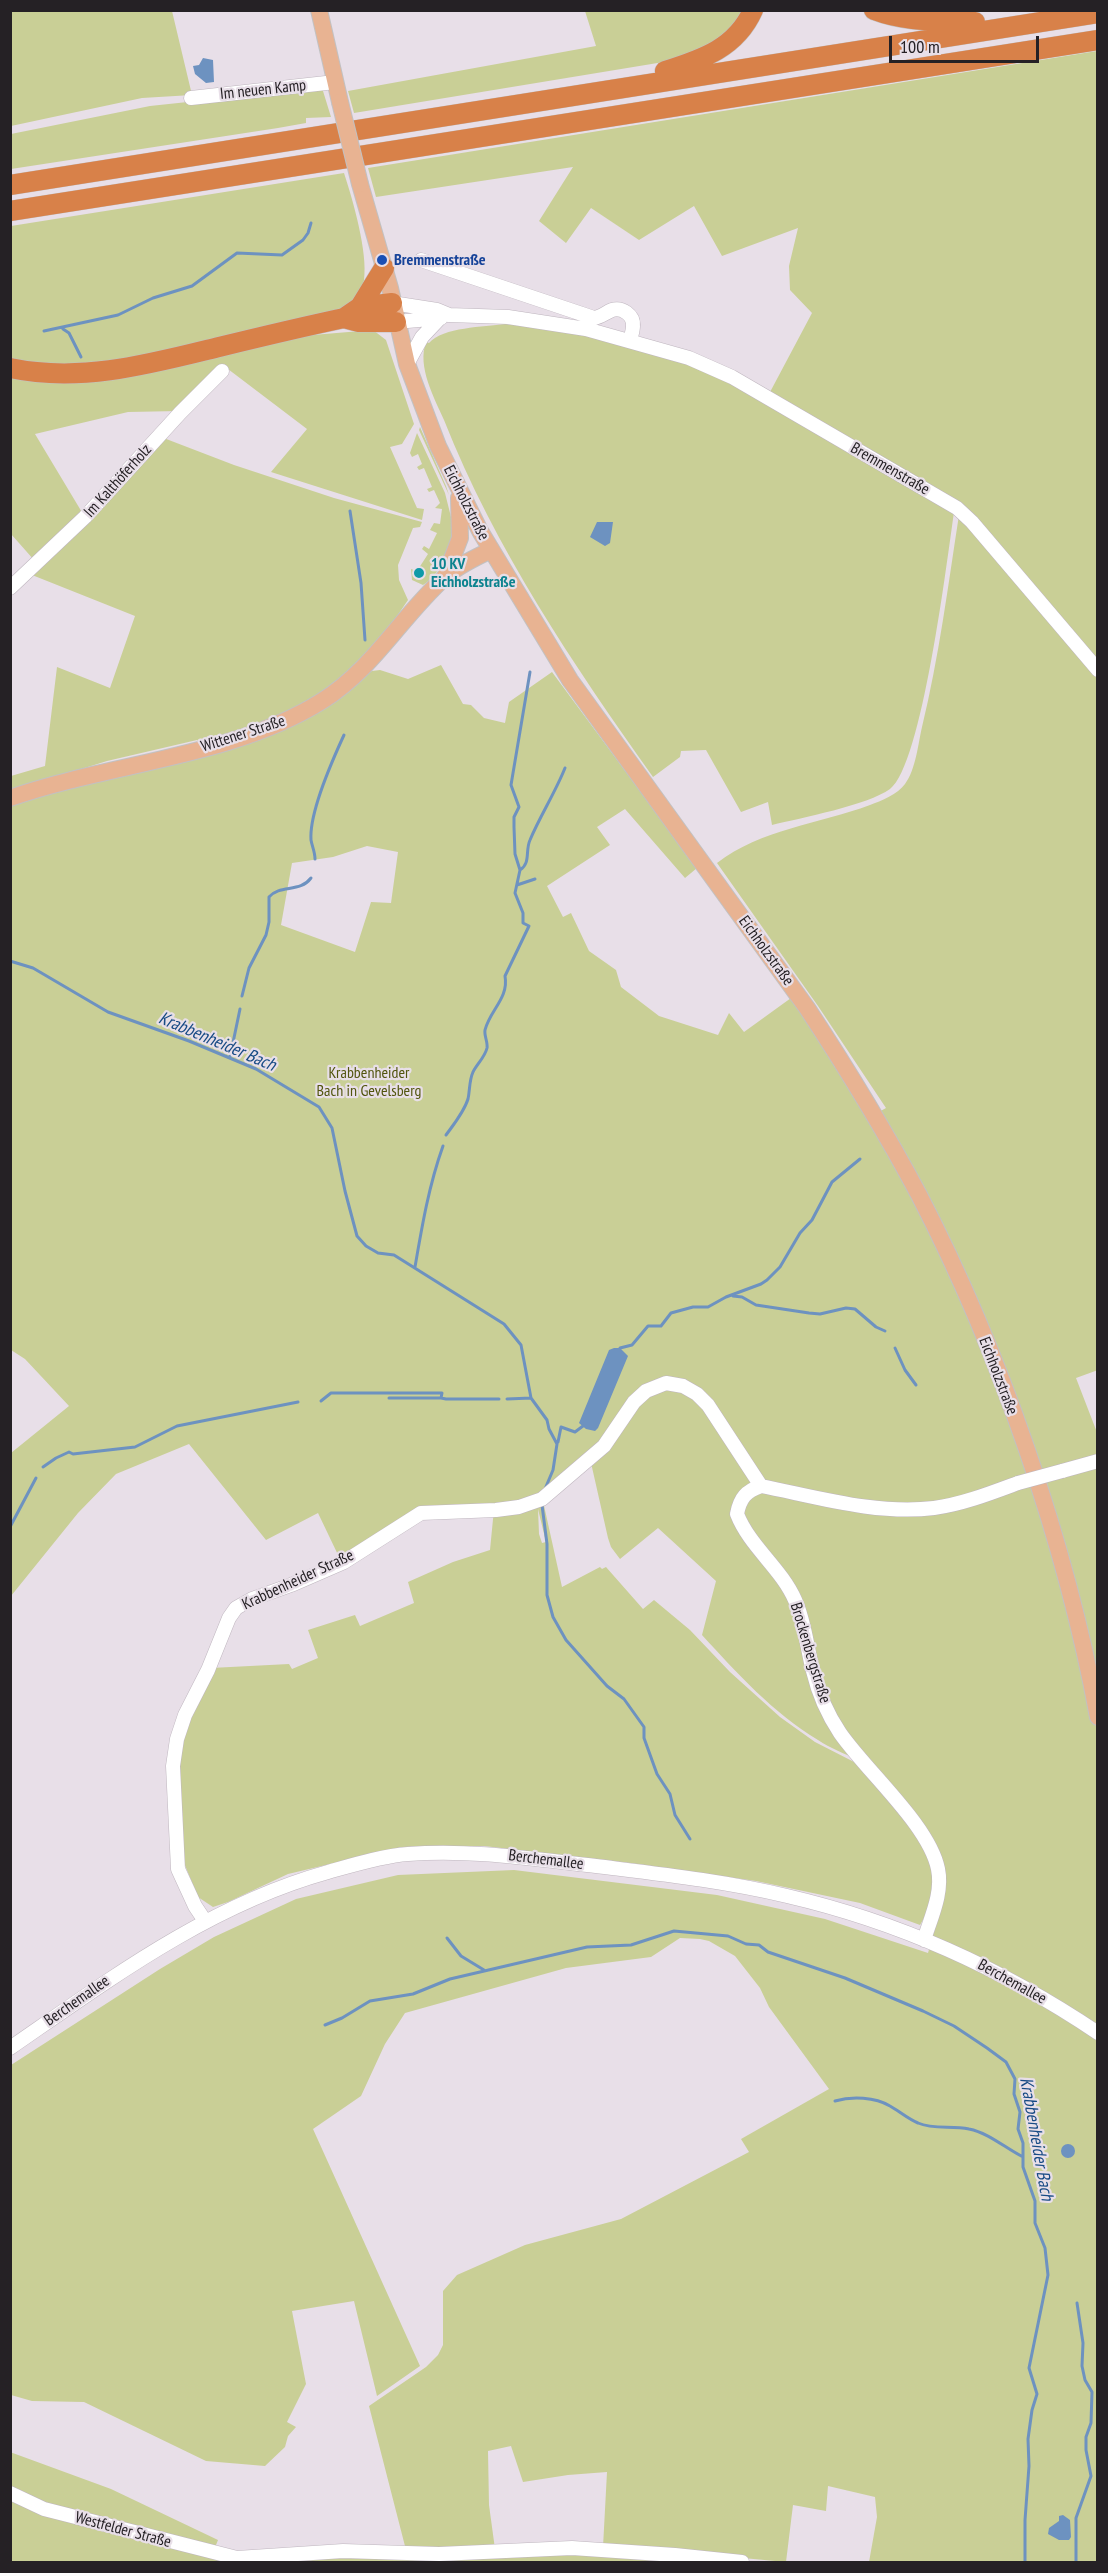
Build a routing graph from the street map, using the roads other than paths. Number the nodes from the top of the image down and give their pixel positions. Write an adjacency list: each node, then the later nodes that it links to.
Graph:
1 (319, 10): 7 (main road, Eichholzstraße)
2 (753, 10): 8 (highway)
3 (874, 10): 5 (highway)
4 (1098, 13): 5 (highway)
5 (1023, 24): 8 (highway)
6 (1098, 40): 11 (highway)
7 (334, 82): 9 (street, Im neuen Kamp); 15 (main road, Eichholzstraße, bridge)
8 (627, 87): 10 (highway)
9 (191, 98)
10 (10, 185)
11 (78, 200): 12 (highway); 13 (highway)
12 (10, 211)
13 (10, 223)
14 (421, 260): 19 (street)
15 (384, 268): 16 (highway); 17 (main road, Eichholzstraße)
16 (352, 313): 17 (highway); 21 (highway)
17 (394, 313): 18 (street, Bremmenstraße); 20 (main road, Eichholzstraße)
18 (444, 317): 19 (street, Bremmenstraße); 20 (street)
19 (630, 341): 27 (street, Bremmenstraße)
20 (407, 364): 23 (main road, Eichholzstraße)
21 (10, 368)
22 (222, 370): 26 (street, Im Kalthöferholz)
23 (459, 491): 24 (main road, Eichholzstraße); 25 (main road)
24 (491, 550): 25 (main road, Wittener Straße); 31 (main road, Eichholzstraße)
25 (445, 577): 28 (main road, Wittener Straße)
26 (10, 588)
27 (1098, 670)
28 (10, 798)
29 (1098, 1461): 30 (street, bridge)
30 (761, 1486): 32 (street, Krabbenheider Straße); 33 (street, Brockenbergstraße)
31 (1098, 1717)
32 (206, 1921): 33 (street, Berchemallee); 35 (street, Berchemallee)
33 (924, 1940): 34 (street, Berchemallee)
34 (1098, 2034)
35 (10, 2048)
36 (10, 2493): 37 (street, Westfelder Straße)
37 (742, 2562)

